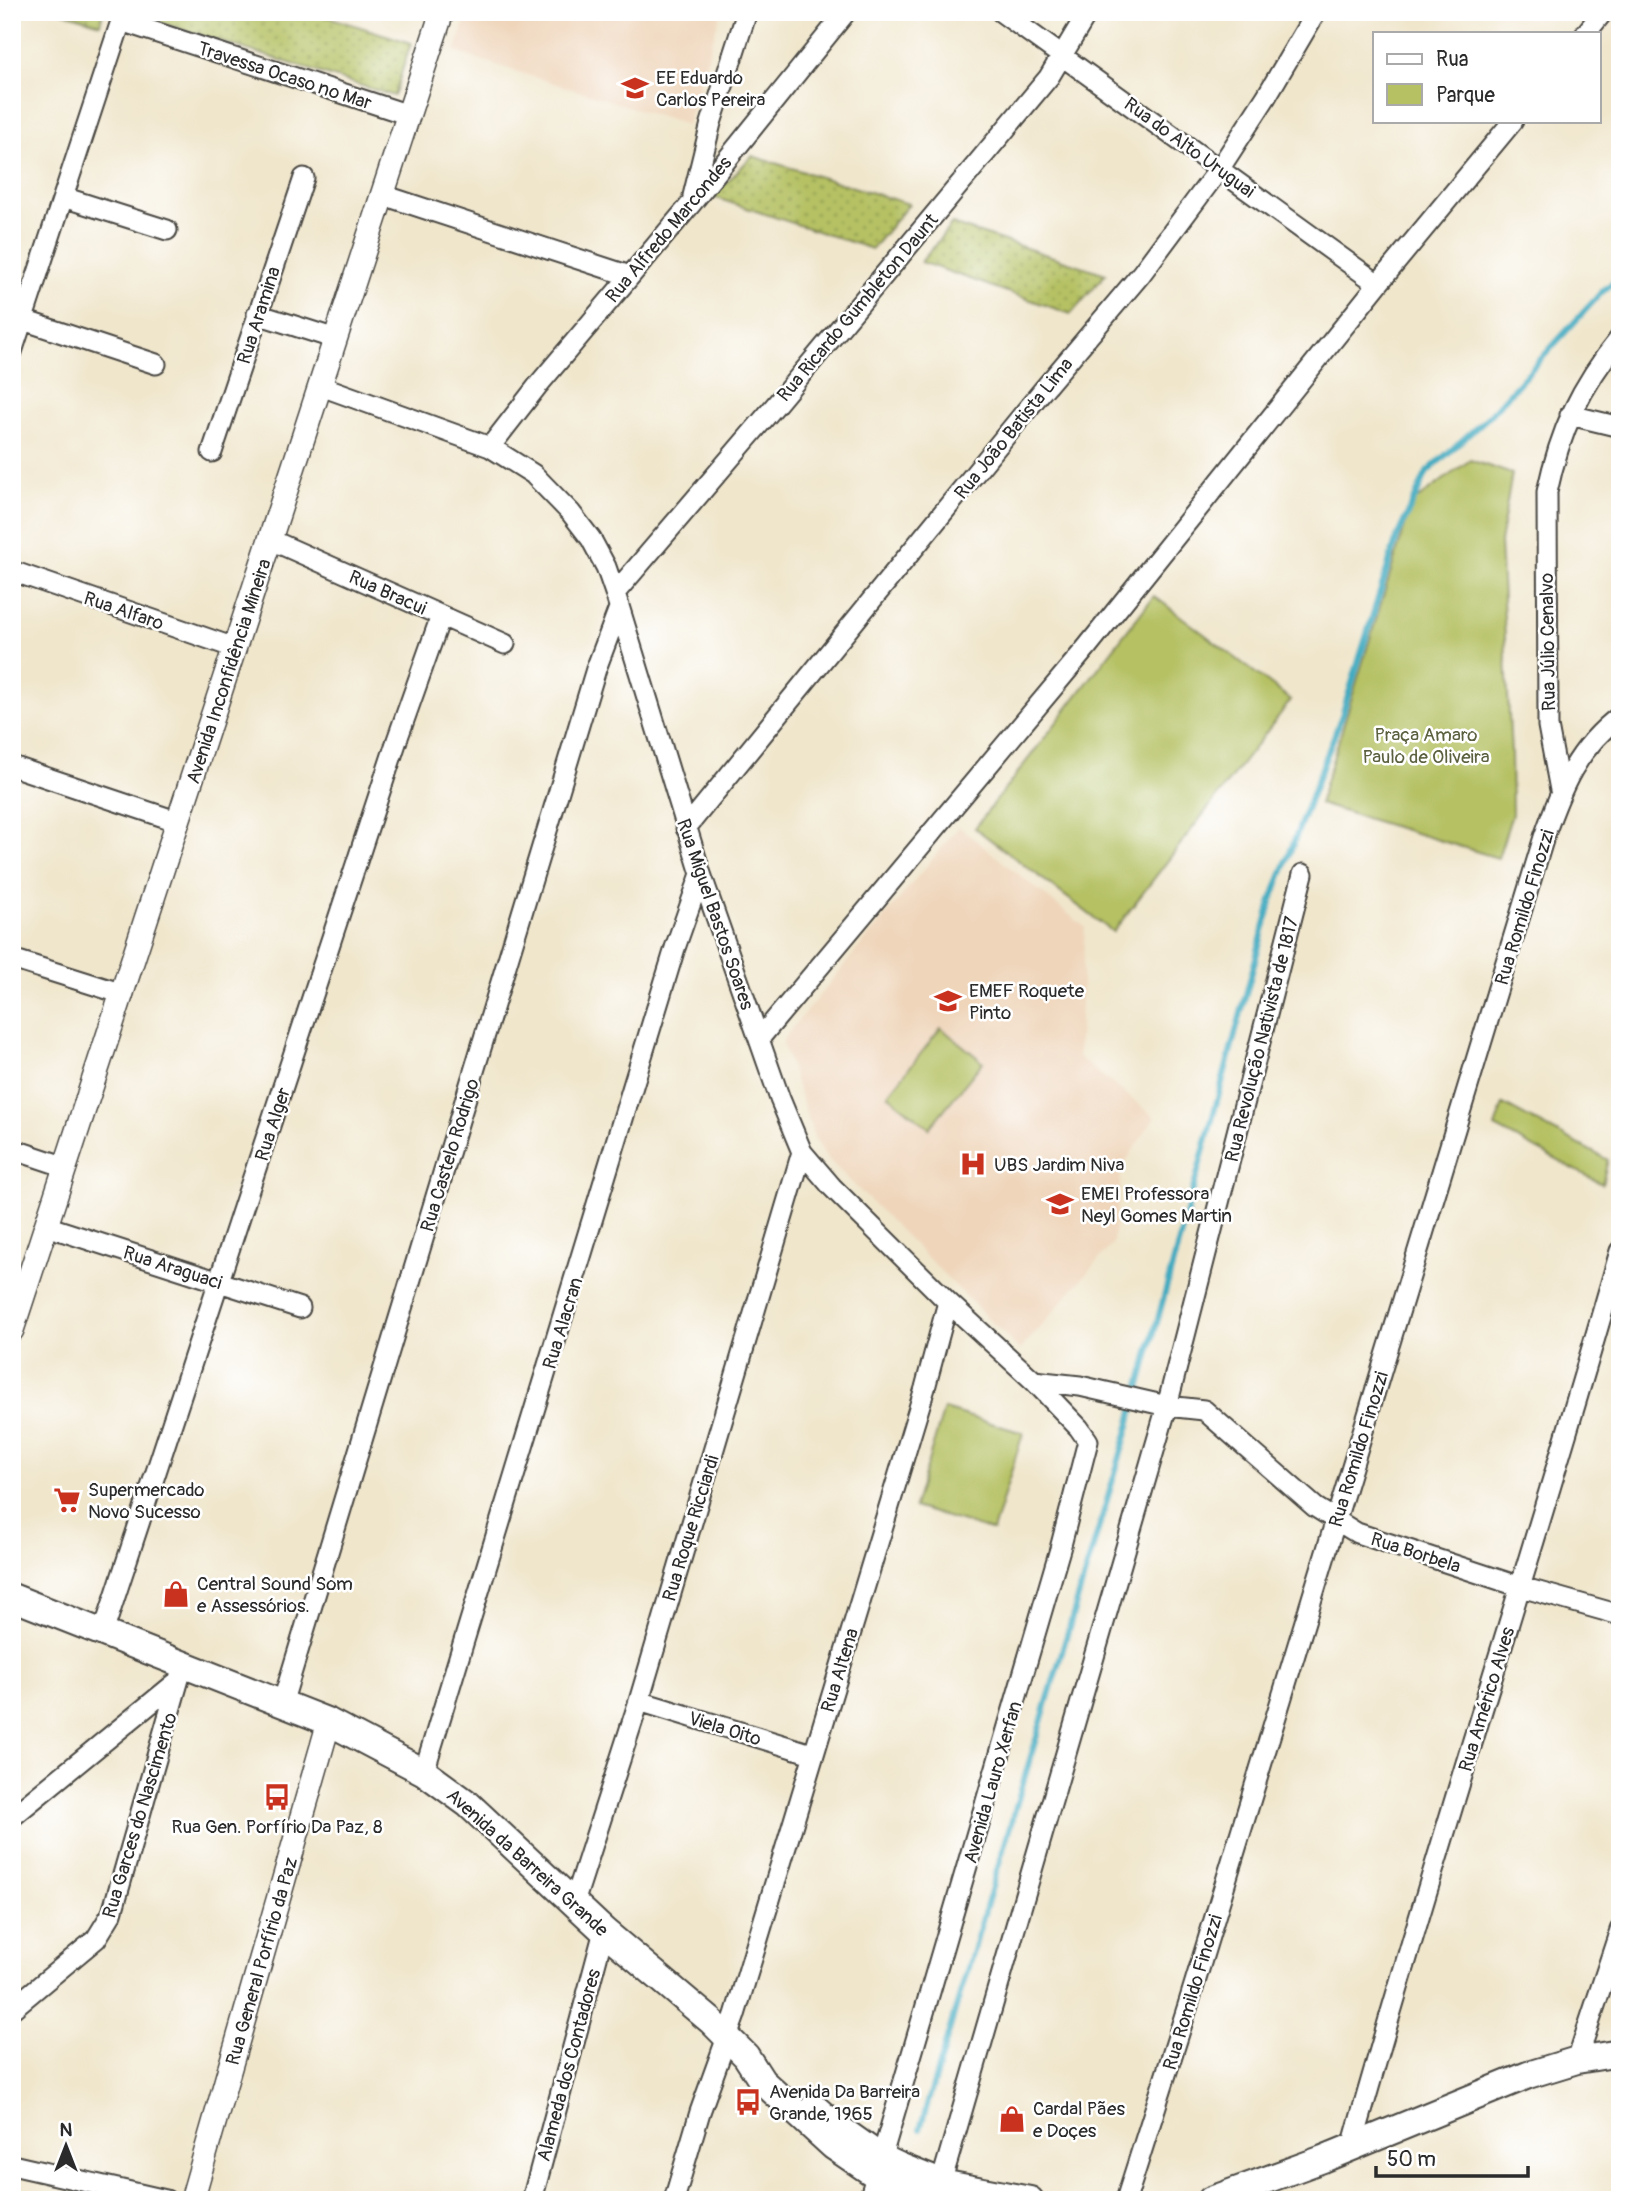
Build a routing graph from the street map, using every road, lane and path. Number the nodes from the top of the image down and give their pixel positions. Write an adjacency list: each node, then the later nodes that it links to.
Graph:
1 (442, 12): 11 (street, Avenida Inconfidência Mineira)
2 (747, 12): 17 (street)
3 (846, 12): 17 (street, Rua Alfredo Marcondes)
4 (1001, 12): 10 (street, Rua do Alto Uruguai)
5 (1088, 12): 10 (street, Rua Ricardo Gumbleton Daunt)
6 (1316, 12): 13 (street, Rua João Batista Lima)
7 (1603, 12): 9 (street)
8 (123, 17): 11 (street, Travessa Ocaso no Mar); 16 (street)
9 (1587, 32)
10 (1063, 56): 13 (street, Rua do Alto Uruguai); 34 (street, Rua Ricardo Gumbleton Daunt)
11 (409, 116): 15 (street, Avenida Inconfidência Mineira)
12 (1512, 122): 20 (street)
13 (1220, 168): 20 (street, Rua do Alto Uruguai); 42 (street, Rua João Batista Lima)
14 (304, 178): 21 (street, Rua Aramina)
15 (383, 195): 19 (street); 24 (street, Avenida Inconfidência Mineira)
16 (63, 197): 18 (street); 22 (street)
17 (691, 204): 19 (street, Rua Alfredo Marcondes)
18 (167, 230)
19 (630, 276): 30 (street, Rua Alfredo Marcondes)
20 (1378, 284): 47 (street)
21 (257, 314): 24 (street); 31 (street, Rua Aramina)
22 (23, 320): 25 (street); 26 (street)
23 (1620, 338): 28 (street)
24 (336, 339): 27 (street, Avenida Inconfidência Mineira)
25 (12, 352)
26 (156, 364)
27 (321, 386): 30 (street, Rua Miguel Bastos Soares); 32 (street, Avenida Inconfidência Mineira)
28 (1570, 415): 29 (street); 40 (street, Rua Júlio Cenalvo)
29 (1620, 427)
30 (490, 447): 34 (street, Rua Miguel Bastos Soares)
31 (212, 452)
32 (271, 540): 35 (street, Rua Bracui); 37 (street, Avenida Inconfidência Mineira)
33 (12, 572): 37 (street, Rua Alfaro)
34 (617, 601): 42 (street, Rua Miguel Bastos Soares); 66 (street, Rua Castelo Rodrigo)
35 (441, 616): 36 (street, Rua Bracui); 53 (street, Rua Alger)
36 (505, 644)
37 (235, 648): 41 (street, Avenida Inconfidência Mineira)
38 (1620, 716): 40 (street, Rua Romildo Finozzi)
39 (12, 766): 41 (street)
40 (1560, 790): 59 (street, Rua Romildo Finozzi)
41 (179, 822): 46 (street, Avenida Inconfidência Mineira)
42 (686, 828): 43 (street, Rua Miguel Bastos Soares)
43 (701, 874): 47 (street, Rua Miguel Bastos Soares); 69 (street, Rua Alacran)
44 (1303, 874): 58 (street, Rua Revolução Nativista de 1817)
45 (12, 959): 46 (street)
46 (123, 994): 50 (street, Avenida Inconfidência Mineira)
47 (759, 1039): 49 (street, Rua Miguel Bastos Soares)
48 (12, 1149): 50 (street)
49 (802, 1152): 54 (street, Rua Miguel Bastos Soares); 65 (street, Rua Roque Ricciardi)
50 (66, 1167): 51 (street, Avenida Inconfidência Mineira)
51 (47, 1226): 53 (street, Rua Araguaci); 56 (street, Avenida Inconfidência Mineira)
52 (1620, 1251): 60 (street, Rua Américo Alves)
53 (219, 1283): 55 (street, Rua Araguaci); 63 (street, Rua Alger)
54 (948, 1302): 57 (street, Rua Miguel Bastos Soares); 68 (street, Rua Altena)
55 (300, 1308)
56 (12, 1330)
57 (1034, 1381): 58 (street); 80 (street, Avenida Lauro Xerfan)
58 (1167, 1406): 59 (street, Rua Borbela); 81 (street)
59 (1336, 1521): 60 (street, Rua Borbela); 87 (street, Rua Romildo Finozzi)
60 (1521, 1587): 62 (street, Rua Borbela); 78 (street, Rua Américo Alves)
61 (12, 1597): 63 (main road, Avenida da Barreira Grande)
62 (1620, 1615)
63 (103, 1633): 64 (main road, Avenida da Barreira Grande)
64 (181, 1673): 66 (main road, Avenida da Barreira Grande); 70 (street); 74 (street, Rua Garces do Nascimento)
65 (639, 1701): 68 (street, Viela Oito); 71 (street, Rua Roque Ricciardi)
66 (282, 1704): 67 (main road, Avenida da Barreira Grande)
67 (329, 1723): 69 (main road, Avenida da Barreira Grande); 83 (street, Rua General Porfírio da Paz)
68 (812, 1754): 75 (street, Rua Altena)
69 (424, 1772): 71 (main road, Avenida da Barreira Grande)
70 (12, 1816)
71 (574, 1903): 73 (main road, Avenida da Barreira Grande)
72 (1620, 1930): 77 (street)
73 (604, 1931): 75 (main road, Avenida da Barreira Grande); 84 (street, Alameda dos Contadores)
74 (12, 2009)
75 (727, 2036): 80 (main road, Avenida da Barreira Grande); 85 (street, Rua Altena)
76 (1620, 2053): 77 (main road)
77 (1577, 2060): 78 (main road)
78 (1352, 2147): 88 (main road)
79 (12, 2165): 82 (street)
80 (875, 2178): 81 (main road, Avenida da Barreira Grande)
81 (938, 2194): 86 (main road, Avenida da Barreira Grande)
82 (166, 2200)
83 (192, 2200)
84 (531, 2200)
85 (674, 2200)
86 (1030, 2200)
87 (1126, 2200)
88 (1211, 2200)

